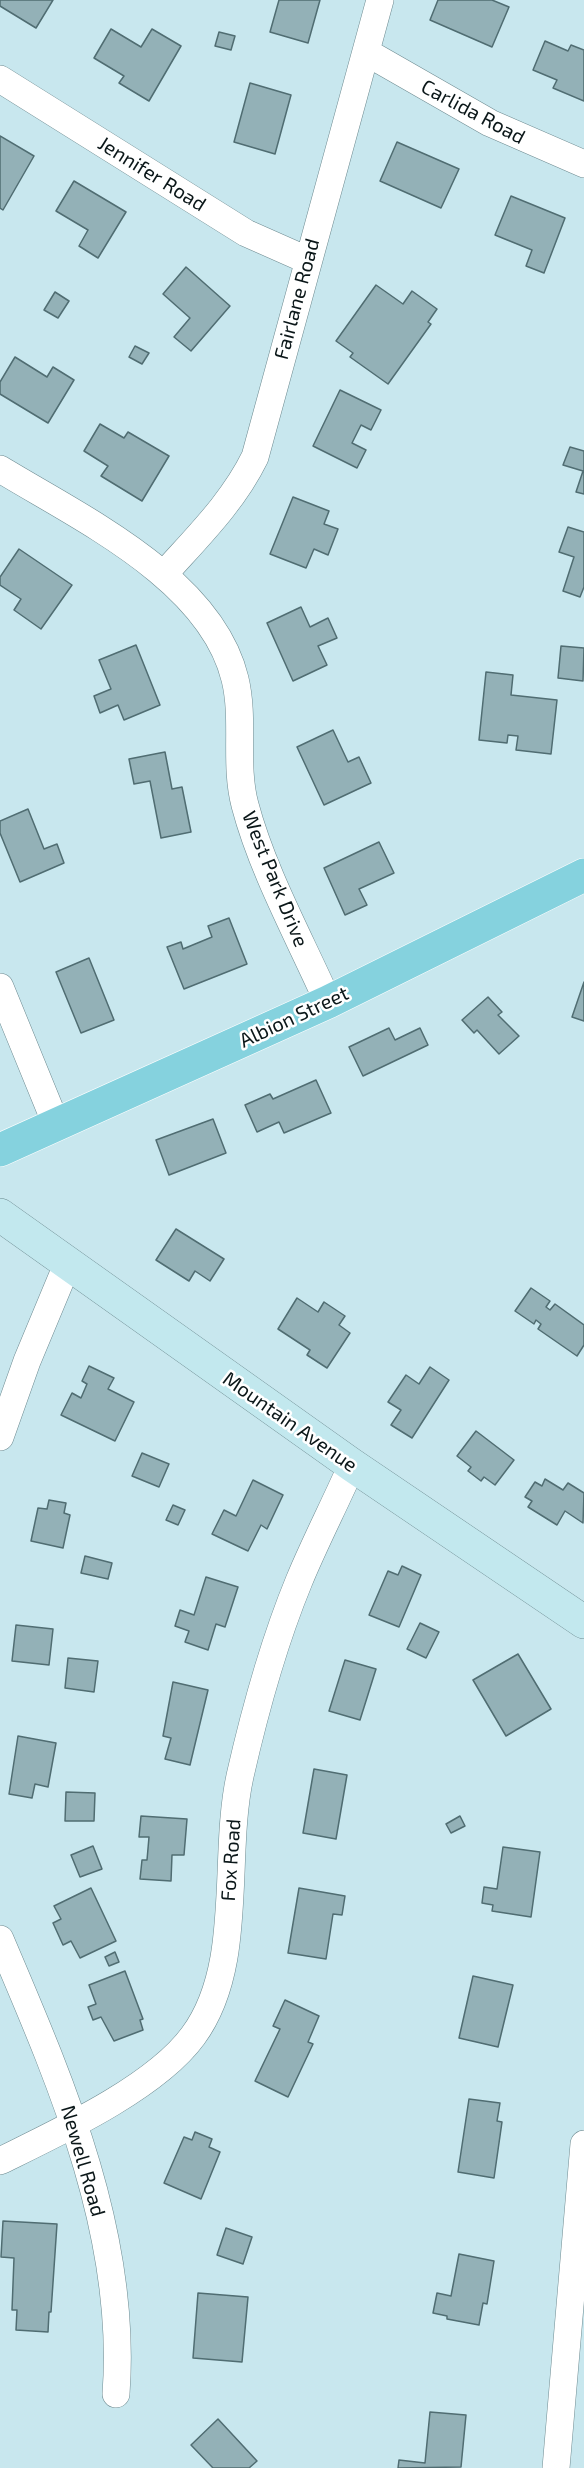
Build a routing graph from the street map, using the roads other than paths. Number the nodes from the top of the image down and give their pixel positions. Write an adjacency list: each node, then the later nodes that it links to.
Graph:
1 (380, 0): 2 (street, Fairlane Road)
2 (366, 51): 4 (street, Carlida Road); 5 (street, Fairlane Road)
3 (0, 79): 5 (street, Jennifer Road)
4 (584, 164)
5 (307, 260): 7 (street, Fairlane Road)
6 (0, 469): 7 (street, West Park Drive)
7 (165, 573): 10 (street, West Park Drive)
8 (584, 875): 10 (main road, Albion Street)
9 (0, 987): 11 (street)
10 (328, 1002): 11 (main road, Albion Street)
11 (56, 1124): 12 (main road, Albion Street)
12 (0, 1150)
13 (0, 1215): 14 (main road, Mountain Avenue)
14 (68, 1265): 15 (street); 16 (main road, Mountain Avenue)
15 (0, 1437)
16 (352, 1465): 17 (main road, Mountain Avenue); 19 (street, Fox Road)
17 (584, 1622)
18 (0, 1939): 19 (street, Newell Road)
19 (75, 2124): 21 (street, Fox Road); 22 (street, Newell Road)
20 (584, 2144): 23 (street)
21 (0, 2161)
22 (116, 2394)
23 (556, 2468)

